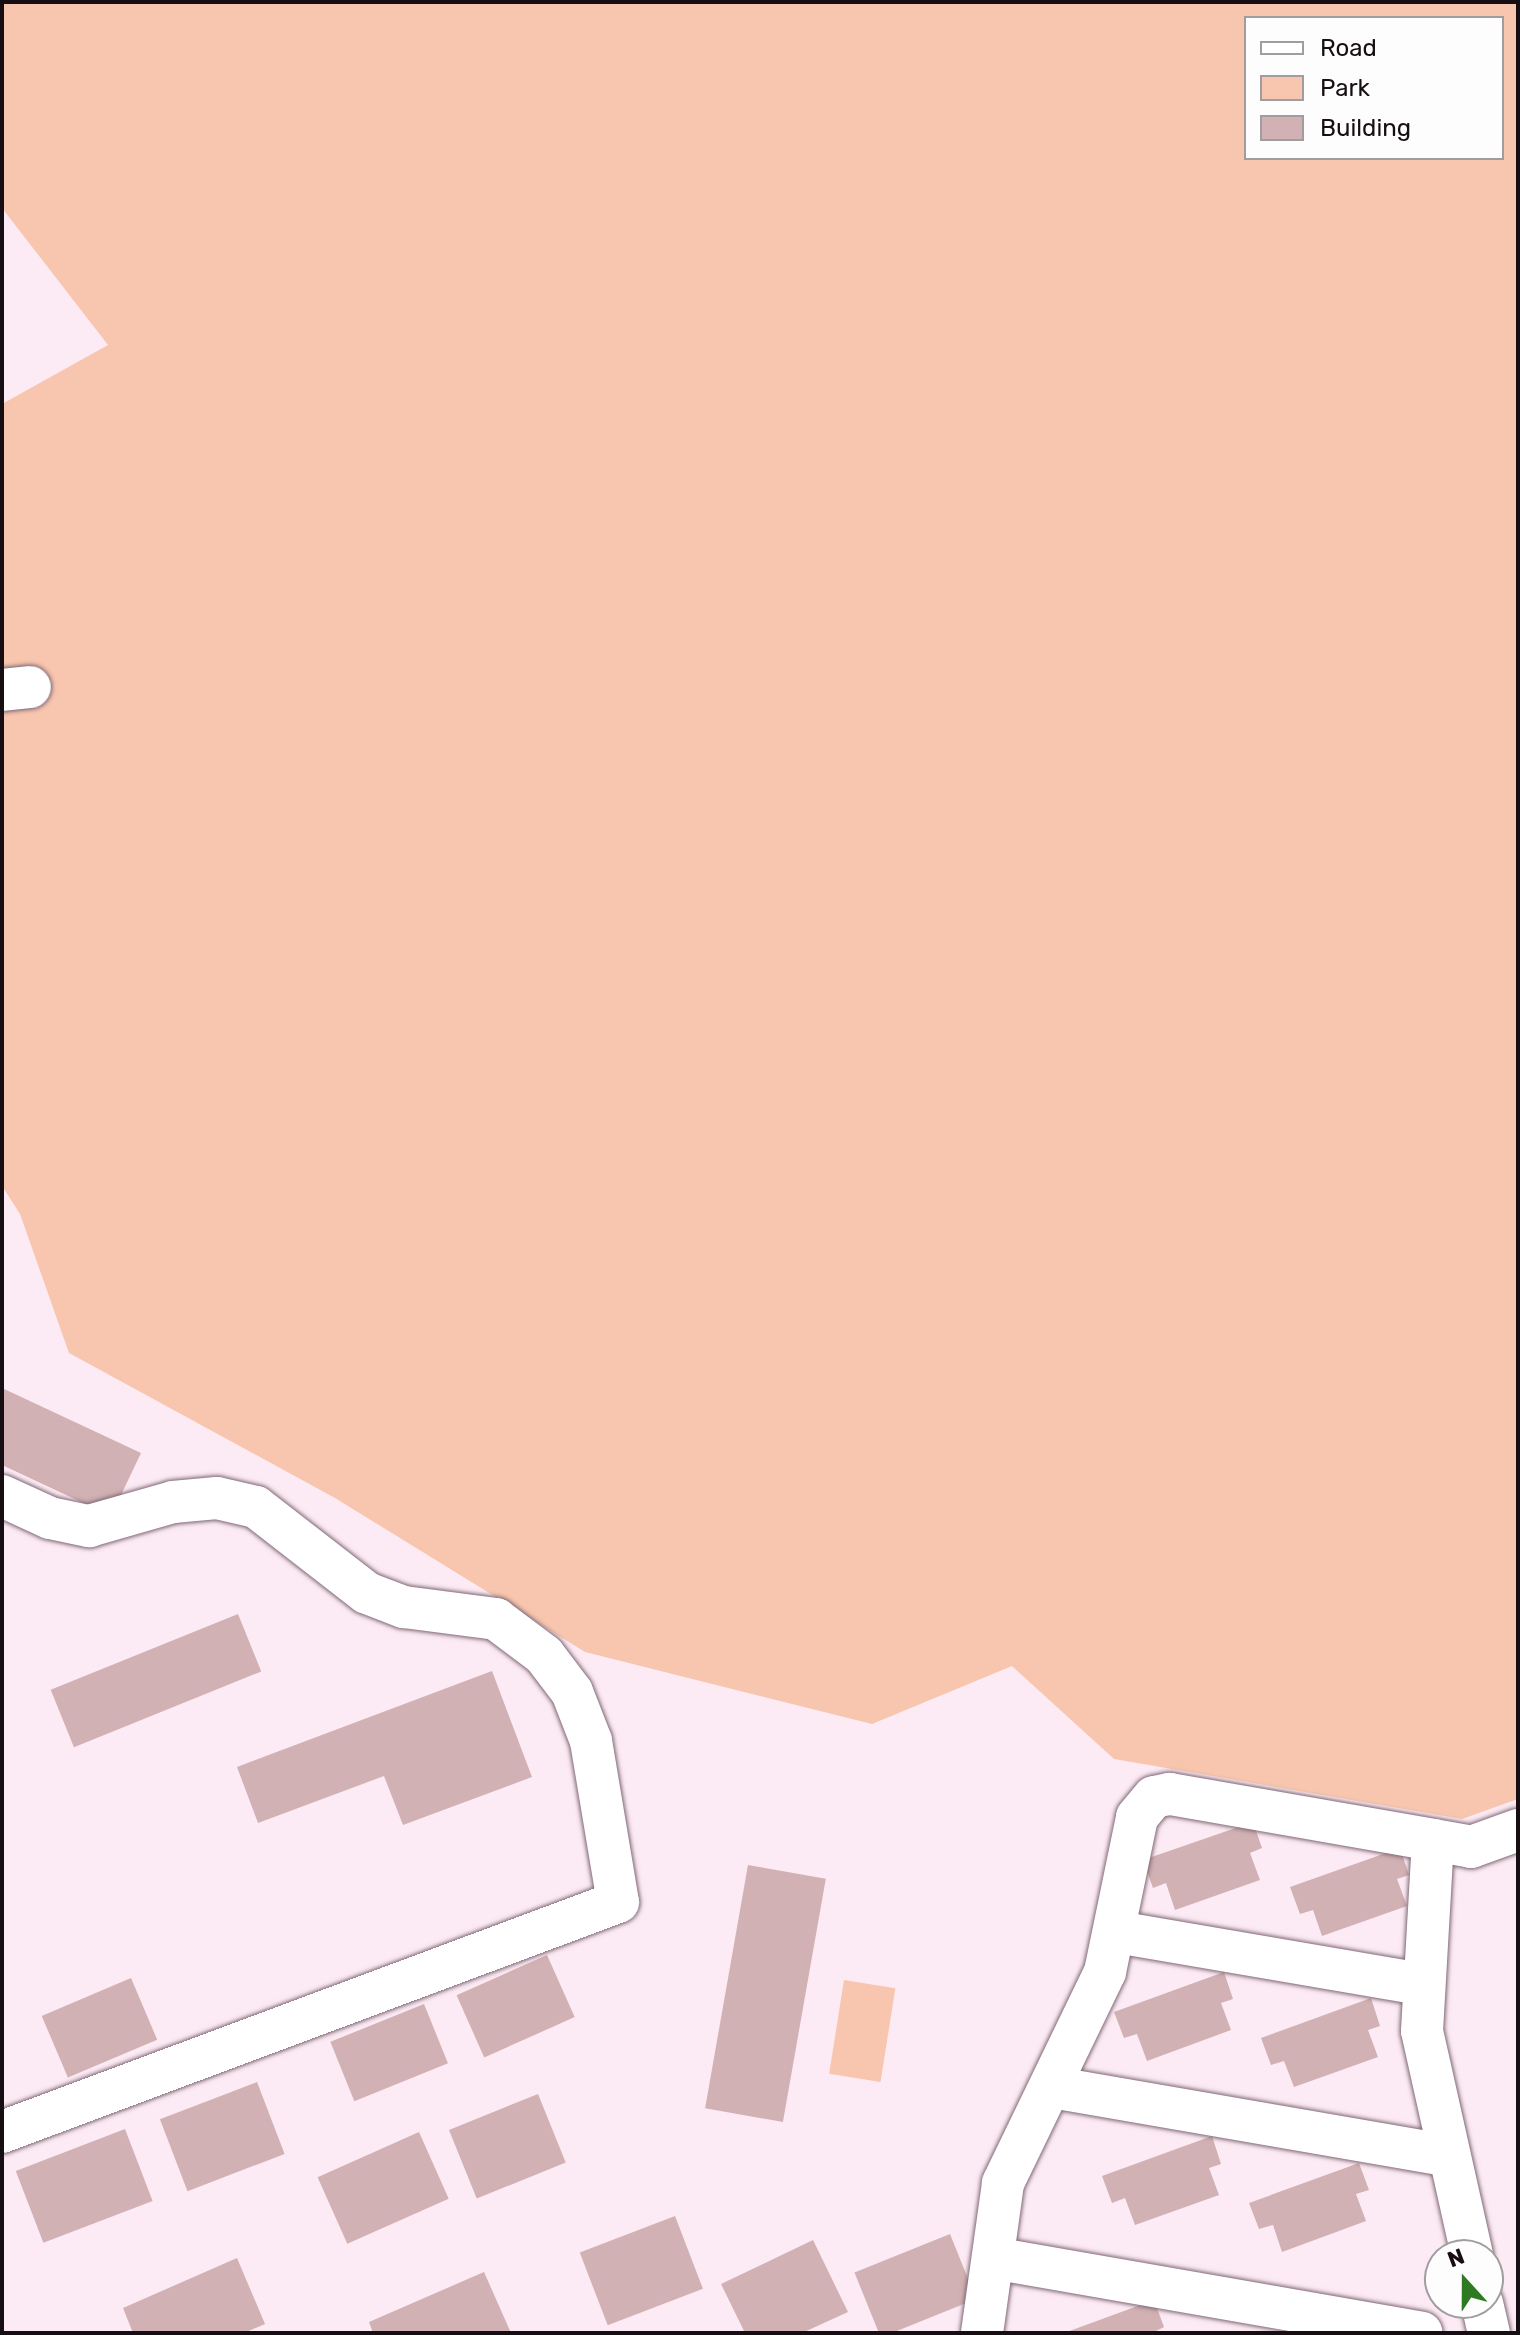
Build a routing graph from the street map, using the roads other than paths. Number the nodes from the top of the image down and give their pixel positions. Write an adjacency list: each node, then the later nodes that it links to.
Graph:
1 (2, 1496): 7 (street)
2 (1518, 1830): 3 (street)
3 (1433, 1840): 4 (street); 5 (street)
4 (1117, 1932): 5 (street); 6 (street)
5 (1421, 1984): 8 (street)
6 (1051, 2087): 8 (street); 10 (street)
7 (2, 2132)
8 (1449, 2156): 9 (street)
9 (1468, 2239)
10 (993, 2258): 11 (street); 12 (street)
11 (982, 2333)
12 (1421, 2333)

